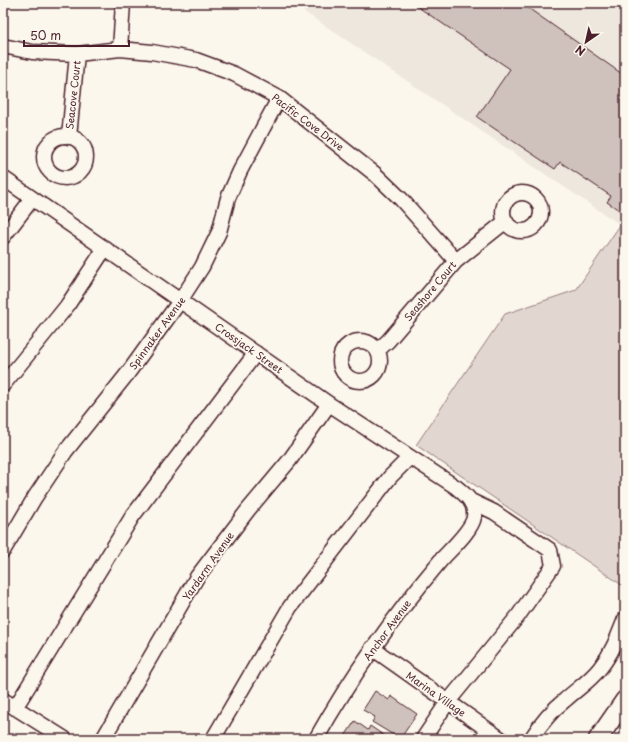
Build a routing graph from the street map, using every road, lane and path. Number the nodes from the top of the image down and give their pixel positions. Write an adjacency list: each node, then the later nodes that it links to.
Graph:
1 (123, 3): 3 (street)
2 (3, 46): 4 (street, Pacific Cove Drive)
3 (120, 49): 4 (street, Pacific Cove Drive); 5 (street, Pacific Cove Drive)
4 (77, 54): 6 (street, Seacove Court)
5 (279, 98): 12 (street, Pacific Cove Drive); 13 (street, Spinnaker Avenue)
6 (69, 136)
7 (3, 178): 8 (street, Crossjack Street)
8 (32, 199): 10 (street); 11 (street, Crossjack Street)
9 (506, 222): 12 (street, Seashore Court)
10 (3, 237)
11 (105, 248): 13 (street, Crossjack Street); 16 (street)
12 (456, 260): 14 (street, Seashore Court)
13 (180, 301): 15 (street, Crossjack Street); 20 (street, Spinnaker Avenue)
14 (378, 350)
15 (256, 354): 17 (street, Crossjack Street); 25 (street)
16 (3, 386)
17 (329, 404): 18 (street, Crossjack Street); 27 (street, Yardarm Avenue)
18 (410, 457): 19 (street, Crossjack Street); 28 (street)
19 (471, 501): 22 (street, Anchor Avenue); 24 (street, Crossjack Street)
20 (3, 551)
21 (625, 619): 32 (street)
22 (372, 648): 24 (street, Marina Village); 29 (street, Anchor Avenue)
23 (625, 700): 33 (main road)
24 (447, 703): 30 (street, Crossjack Street); 31 (street, Marina Village)
25 (9, 704): 26 (street)
26 (65, 739)
27 (103, 739)
28 (213, 739)
29 (316, 739)
30 (423, 739)
31 (501, 739)
32 (531, 739)
33 (598, 739)

